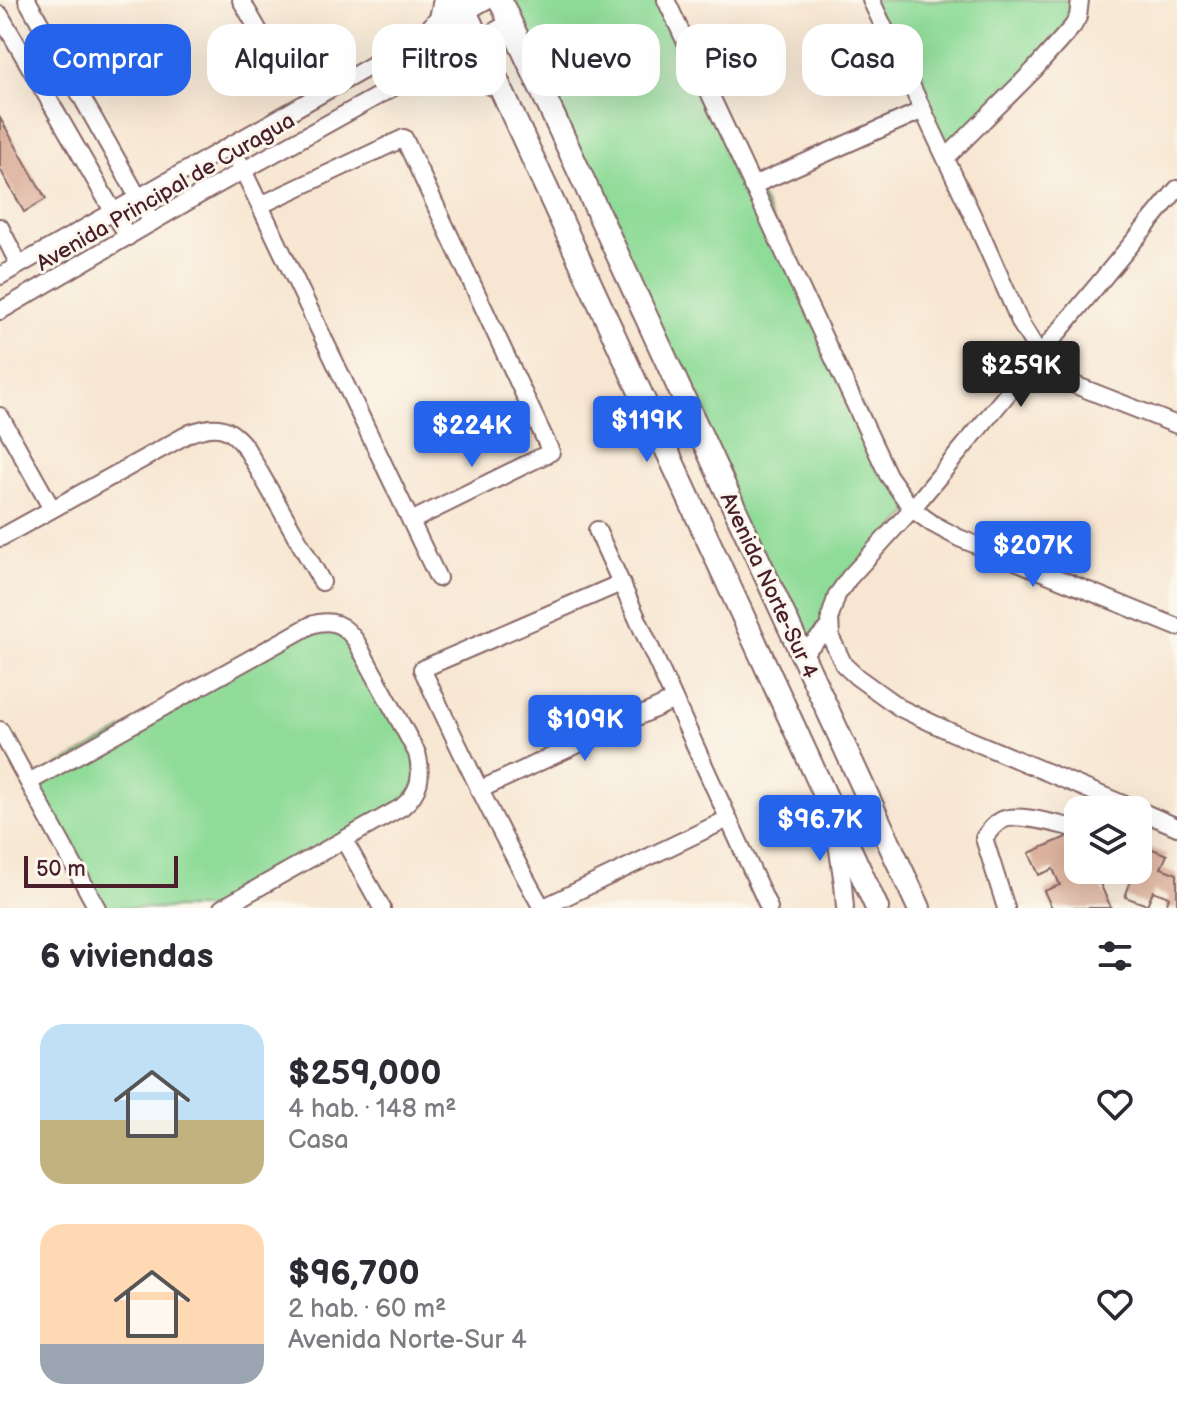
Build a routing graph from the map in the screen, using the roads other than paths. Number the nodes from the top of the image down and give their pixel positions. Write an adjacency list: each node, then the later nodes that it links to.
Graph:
1 (27, 0): 25 (street)
2 (241, 0): 12 (street)
3 (445, 0): 13 (main road)
4 (487, 0): 9 (street, Avenida Principal de Curagua)
5 (500, 0): 11 (main road, Avenida Norte-Sur 4)
6 (666, 0): 23 (street)
7 (871, 0): 19 (street)
8 (1080, 0): 21 (street)
9 (463, 6): 14 (street, Avenida Principal de Curagua)
10 (0, 15): 27 (street)
11 (511, 22): 15 (street, Avenida Principal de Curagua); 47 (main road, Avenida Norte-Sur 4)
12 (255, 24)
13 (436, 24)
14 (440, 24)
15 (506, 25)
16 (372, 65): 20 (street, Avenida Principal de Curagua)
17 (376, 96): 22 (street, Avenida Principal de Curagua)
18 (504, 96): 53 (main road, Avenida Norte-Sur 4)
19 (923, 110): 21 (street); 23 (street)
20 (231, 145): 22 (street); 25 (street, Avenida Principal de Curagua)
21 (946, 158): 34 (street)
22 (244, 170): 26 (street); 28 (street, Avenida Principal de Curagua)
23 (752, 186): 38 (street)
24 (1177, 189): 34 (street)
25 (138, 197): 27 (street, Avenida Principal de Curagua); 28 (street)
26 (261, 205): 39 (street); 39 (street)
27 (113, 211): 30 (street); 31 (street, Avenida Principal de Curagua)
28 (152, 222): 30 (street, Avenida Principal de Curagua)
29 (0, 227): 31 (street)
30 (128, 237): 33 (street, Avenida Principal de Curagua)
31 (19, 265): 32 (street, Avenida Principal de Curagua)
32 (0, 276)
33 (0, 311)
34 (1040, 355): 36 (street); 38 (street)
35 (0, 416): 37 (street)
36 (1177, 425)
37 (52, 509): 41 (street); 43 (street)
38 (912, 509): 45 (street); 46 (street)
39 (411, 521): 42 (street)
40 (597, 530): 44 (street)
41 (0, 538)
42 (438, 578)
43 (322, 582)
44 (621, 583): 48 (street); 51 (street)
45 (830, 627): 47 (street); 52 (street)
46 (1177, 627)
47 (802, 654): 65 (main road, Avenida Norte-Sur 4)
48 (674, 700): 51 (street); 55 (street)
49 (0, 730): 50 (street)
50 (29, 782): 58 (street); 59 (street)
51 (479, 790): 55 (street)
52 (1104, 796)
53 (833, 813): 63 (street); 64 (main road, Avenida Norte-Sur 4)
54 (1152, 816): 57 (street)
55 (728, 819): 62 (street)
56 (1064, 826): 66 (street)
57 (1177, 827)
58 (344, 840): 60 (street); 61 (street)
59 (97, 908)
60 (222, 908)
61 (382, 908)
62 (769, 908)
63 (845, 908)
64 (877, 908)
65 (919, 908)
66 (1006, 908)

